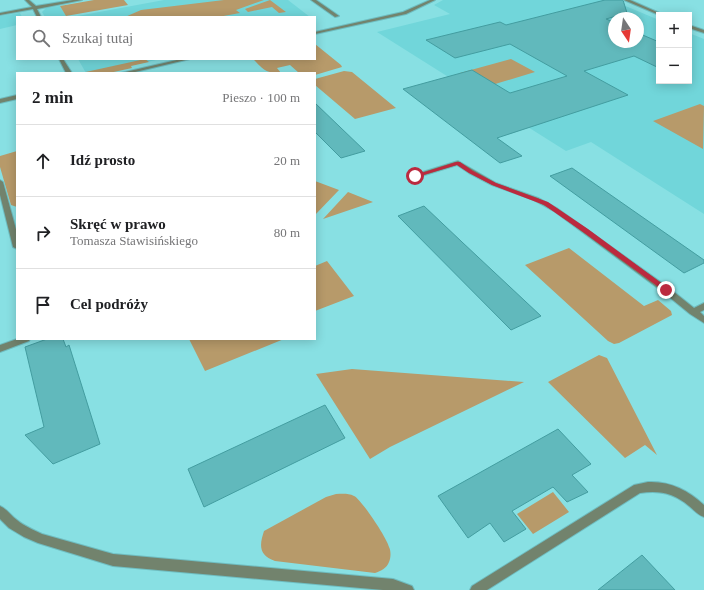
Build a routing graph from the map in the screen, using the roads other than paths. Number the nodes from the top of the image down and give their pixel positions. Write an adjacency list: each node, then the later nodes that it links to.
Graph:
1 (27, 0): 6 (street)
2 (80, 0): 6 (street)
3 (313, 0): 10 (street)
4 (433, 0): 13 (street)
5 (626, 0): 7 (street)
6 (35, 8): 8 (street); 9 (street)
7 (656, 12)
8 (0, 14)
9 (39, 16)
10 (337, 16)
11 (692, 27): 12 (street)
12 (704, 32)
13 (316, 33)
14 (62, 60): 16 (street)
15 (183, 60): 17 (street)
16 (68, 72)
17 (129, 72)
18 (16, 97): 19 (street)
19 (0, 101)
20 (415, 176): 24 (street)
21 (0, 182): 22 (street)
22 (16, 243)
23 (704, 306): 24 (street)
24 (694, 312): 25 (street)
25 (704, 320)
26 (23, 340): 27 (street)
27 (0, 349)
28 (0, 511): 30 (street)
29 (704, 512): 31 (street)
30 (408, 590)
31 (476, 590)

